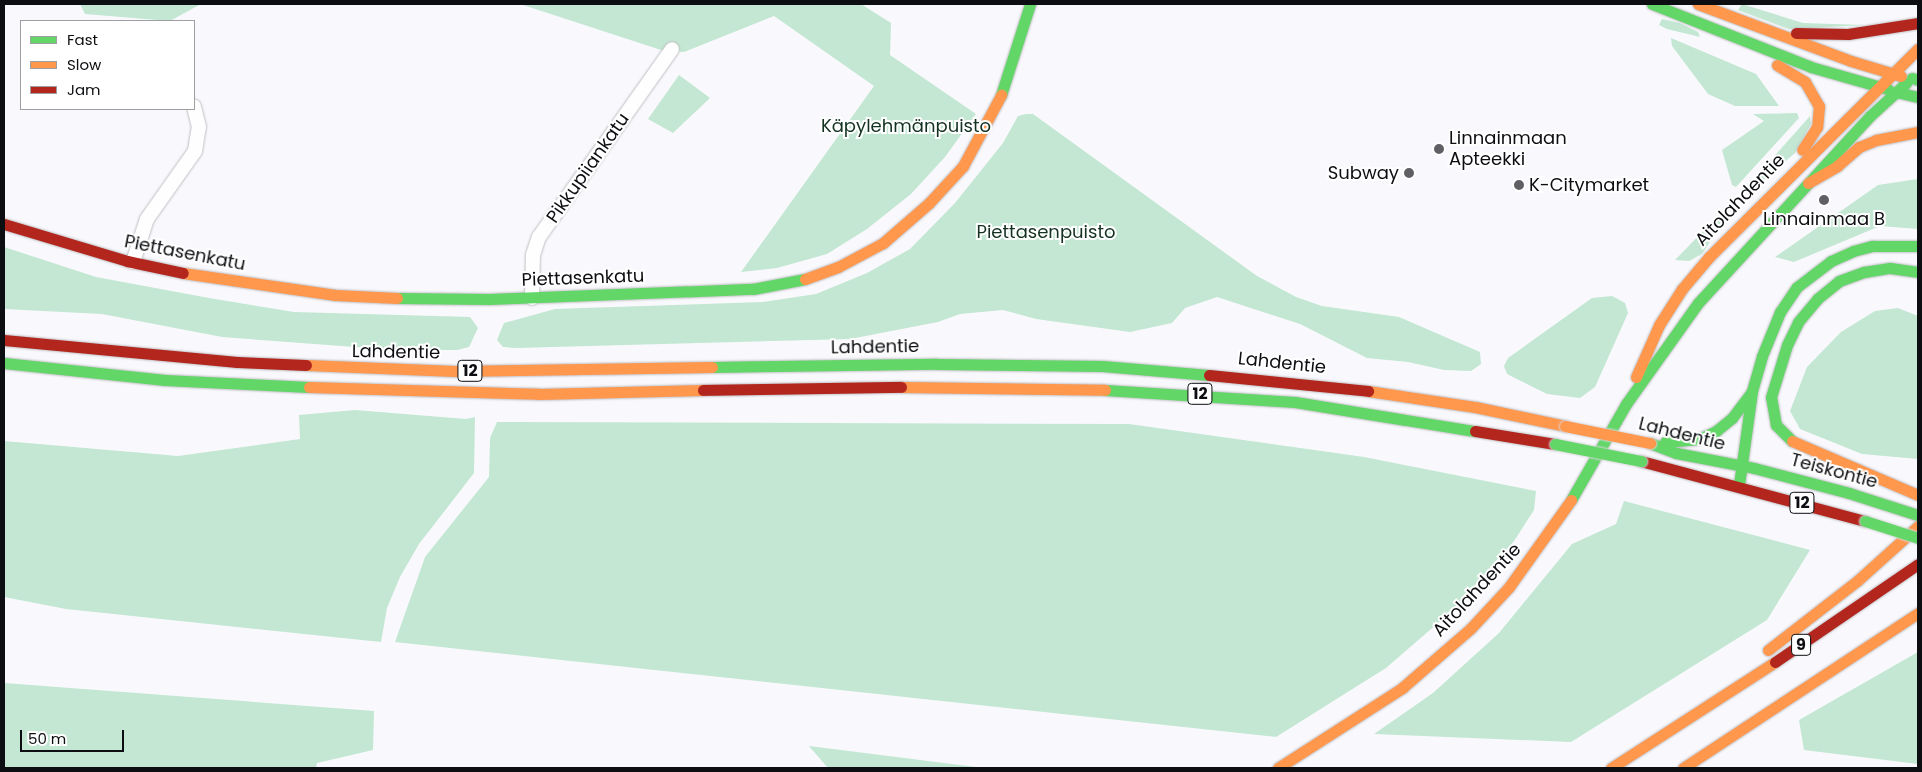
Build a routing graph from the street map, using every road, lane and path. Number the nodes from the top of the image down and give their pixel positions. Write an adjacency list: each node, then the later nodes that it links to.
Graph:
1 (1652, 4): 6 (main road)
2 (1698, 4): 4 (main road)
3 (1031, 6): 22 (main road, Piettasenkatu)
4 (1724, 15): 5 (main road); 9 (main road)
5 (1918, 22)
6 (1728, 36): 11 (main road); 16 (main road)
7 (672, 49): 22 (street, Pikkupiiankatu)
8 (1918, 49): 9 (main road, Aitolahdentie)
9 (1893, 73): 10 (main road); 11 (main road, Aitolahdentie)
10 (1916, 77): 12 (main road, Aitolahdentie)
11 (1879, 87): 12 (main road); 16 (main road, Aitolahdentie)
12 (1896, 92): 13 (main road); 17 (main road, Aitolahdentie)
13 (1918, 97)
14 (195, 110): 20 (street)
15 (1918, 132): 17 (main road)
16 (1782, 181): 27 (main road, Aitolahdentie)
17 (1808, 183): 27 (main road, Aitolahdentie)
18 (4, 224): 20 (main road, Piettasenkatu)
19 (1918, 246): 25 (main road)
20 (133, 262): 22 (main road, Piettasenkatu)
21 (1918, 272): 26 (main road)
22 (532, 298)
23 (4, 340): 29 (main road, Lahdentie / 12, bridge)
24 (4, 363): 32 (main road, Lahdentie / 12, bridge)
25 (1752, 391): 29 (main road); 31 (main road)
26 (1771, 397): 28 (main road); 33 (main road)
27 (1626, 404): 40 (main road, Aitolahdentie)
28 (1764, 423)
29 (1650, 443): 31 (main road, Lahdentie / 12)
30 (1755, 463): 31 (main road, Teiskontie / 12); 32 (main road); 34 (main road, Teiskontie / 12)
31 (1740, 465): 32 (main road)
32 (1739, 485): 36 (main road, 12, bridge)
33 (1918, 495)
34 (1918, 515)
35 (1918, 526): 39 (main road)
36 (1918, 538)
37 (1918, 564): 39 (main road, 9)
38 (1918, 613): 42 (main road, 9)
39 (1681, 723): 41 (main road, 9)
40 (1278, 768)
41 (1611, 768)
42 (1683, 768)

